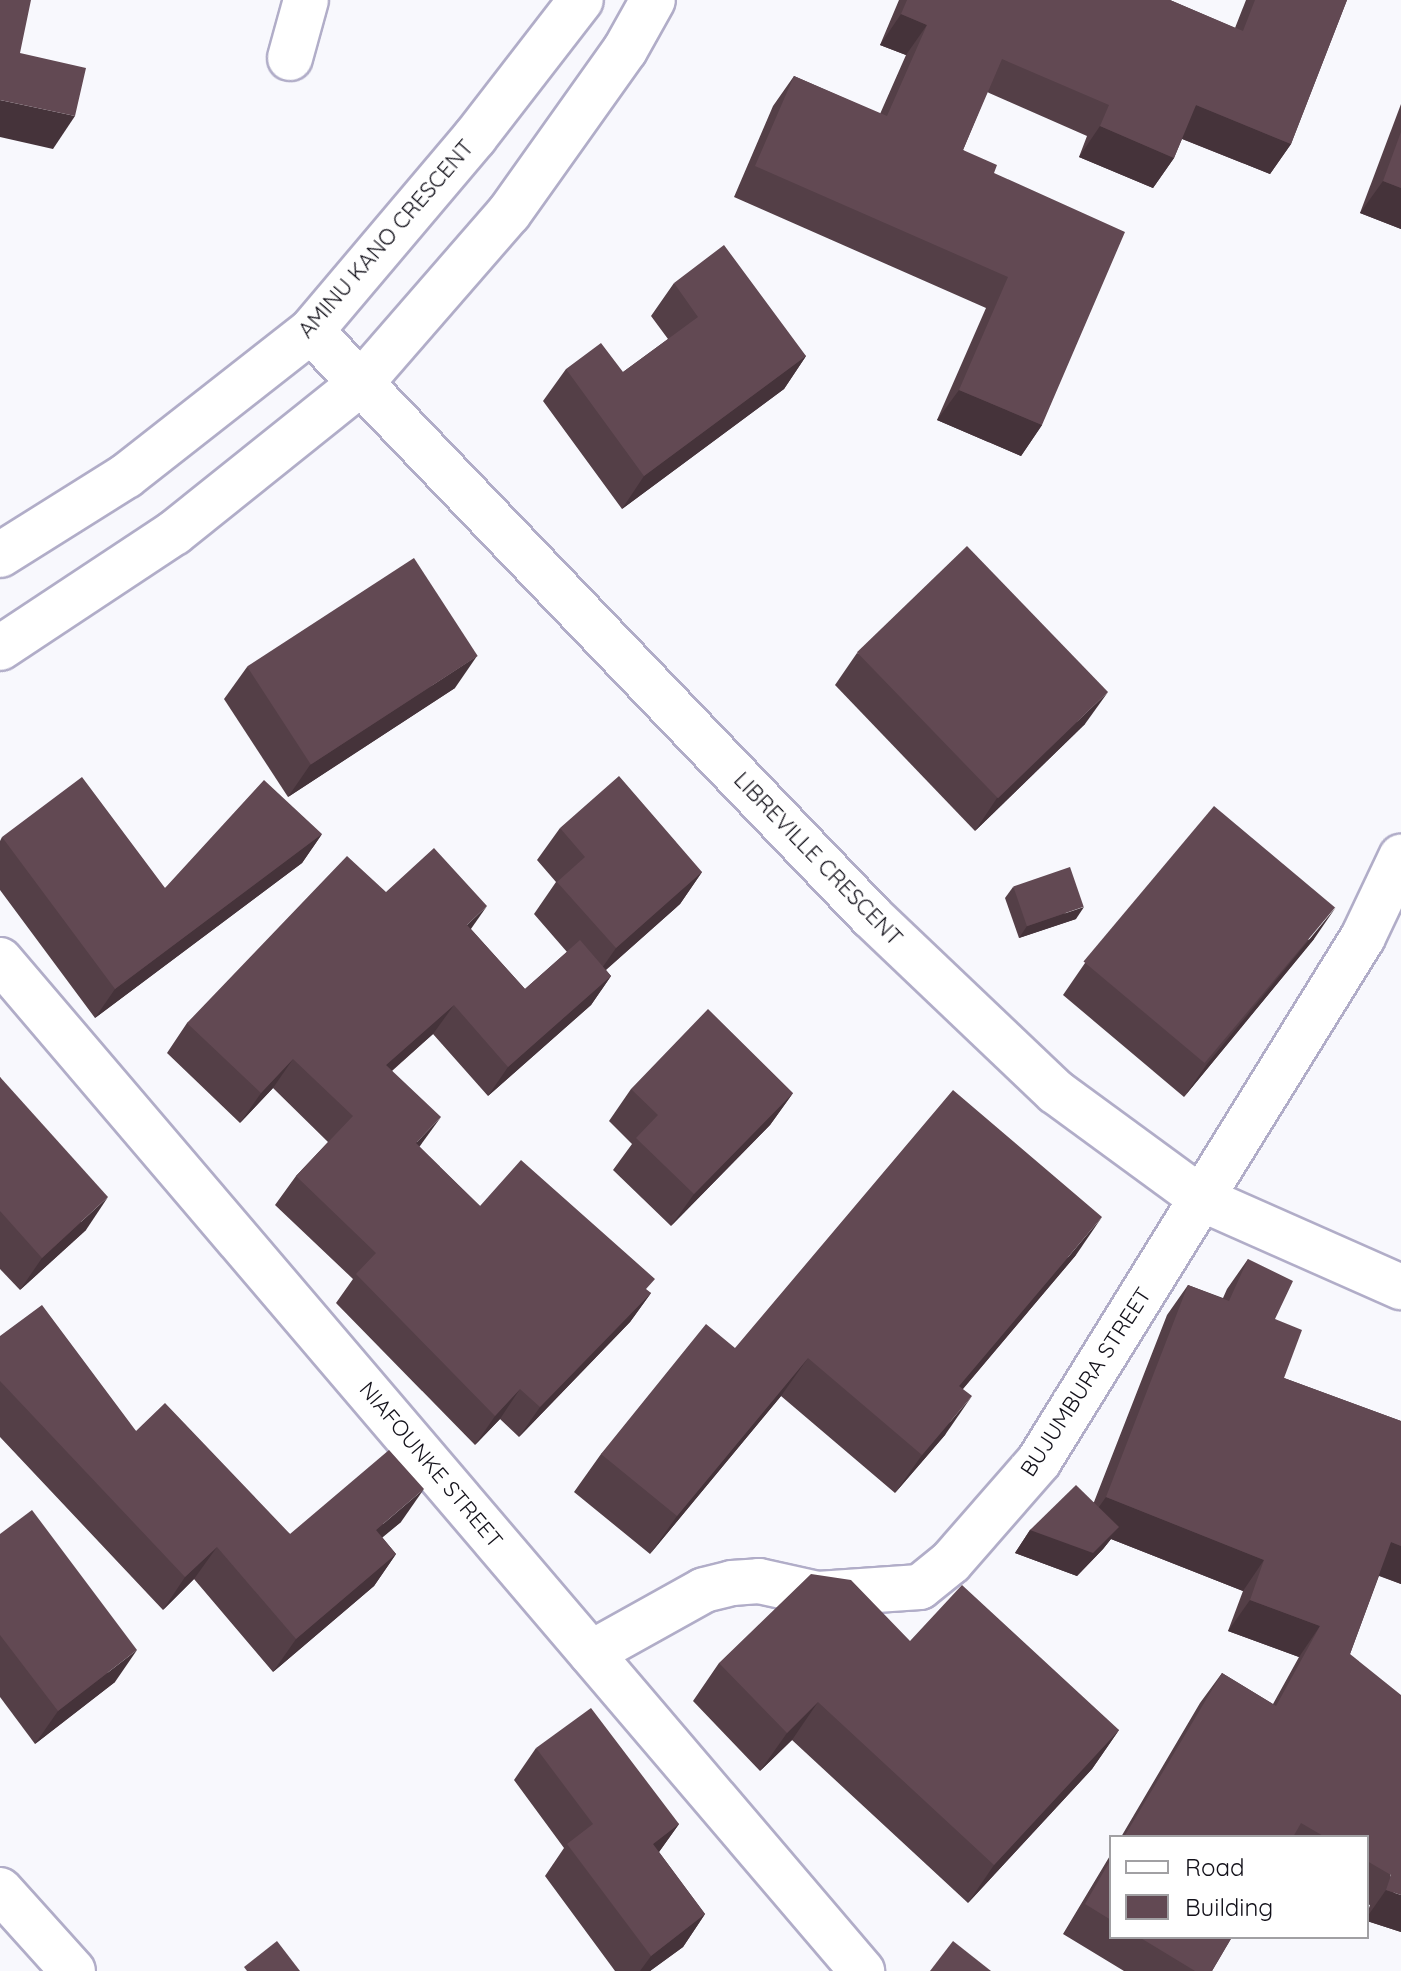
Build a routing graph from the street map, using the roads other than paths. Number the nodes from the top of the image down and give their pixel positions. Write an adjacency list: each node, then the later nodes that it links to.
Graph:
1 (306, 0): 4 (street)
2 (581, 0): 5 (street, AMINU KANO CRESCENT)
3 (653, 0): 6 (street)
4 (290, 58)
5 (311, 331): 6 (street, LIBREVILLE CRESCENT); 7 (street, AMINU KANO CRESCENT)
6 (361, 383): 8 (street); 11 (street, LIBREVILLE CRESCENT)
7 (0, 555)
8 (0, 648)
9 (1401, 857): 11 (street, BUJUMBURA STREET)
10 (0, 960): 13 (street, NIAFOUNKE STREET)
11 (1202, 1199): 12 (street, LIBREVILLE CRESCENT); 13 (street, BUJUMBURA STREET)
12 (1401, 1287)
13 (591, 1653): 16 (street, NIAFOUNKE STREET)
14 (0, 1890): 15 (street)
15 (73, 1971)
16 (862, 1971)

